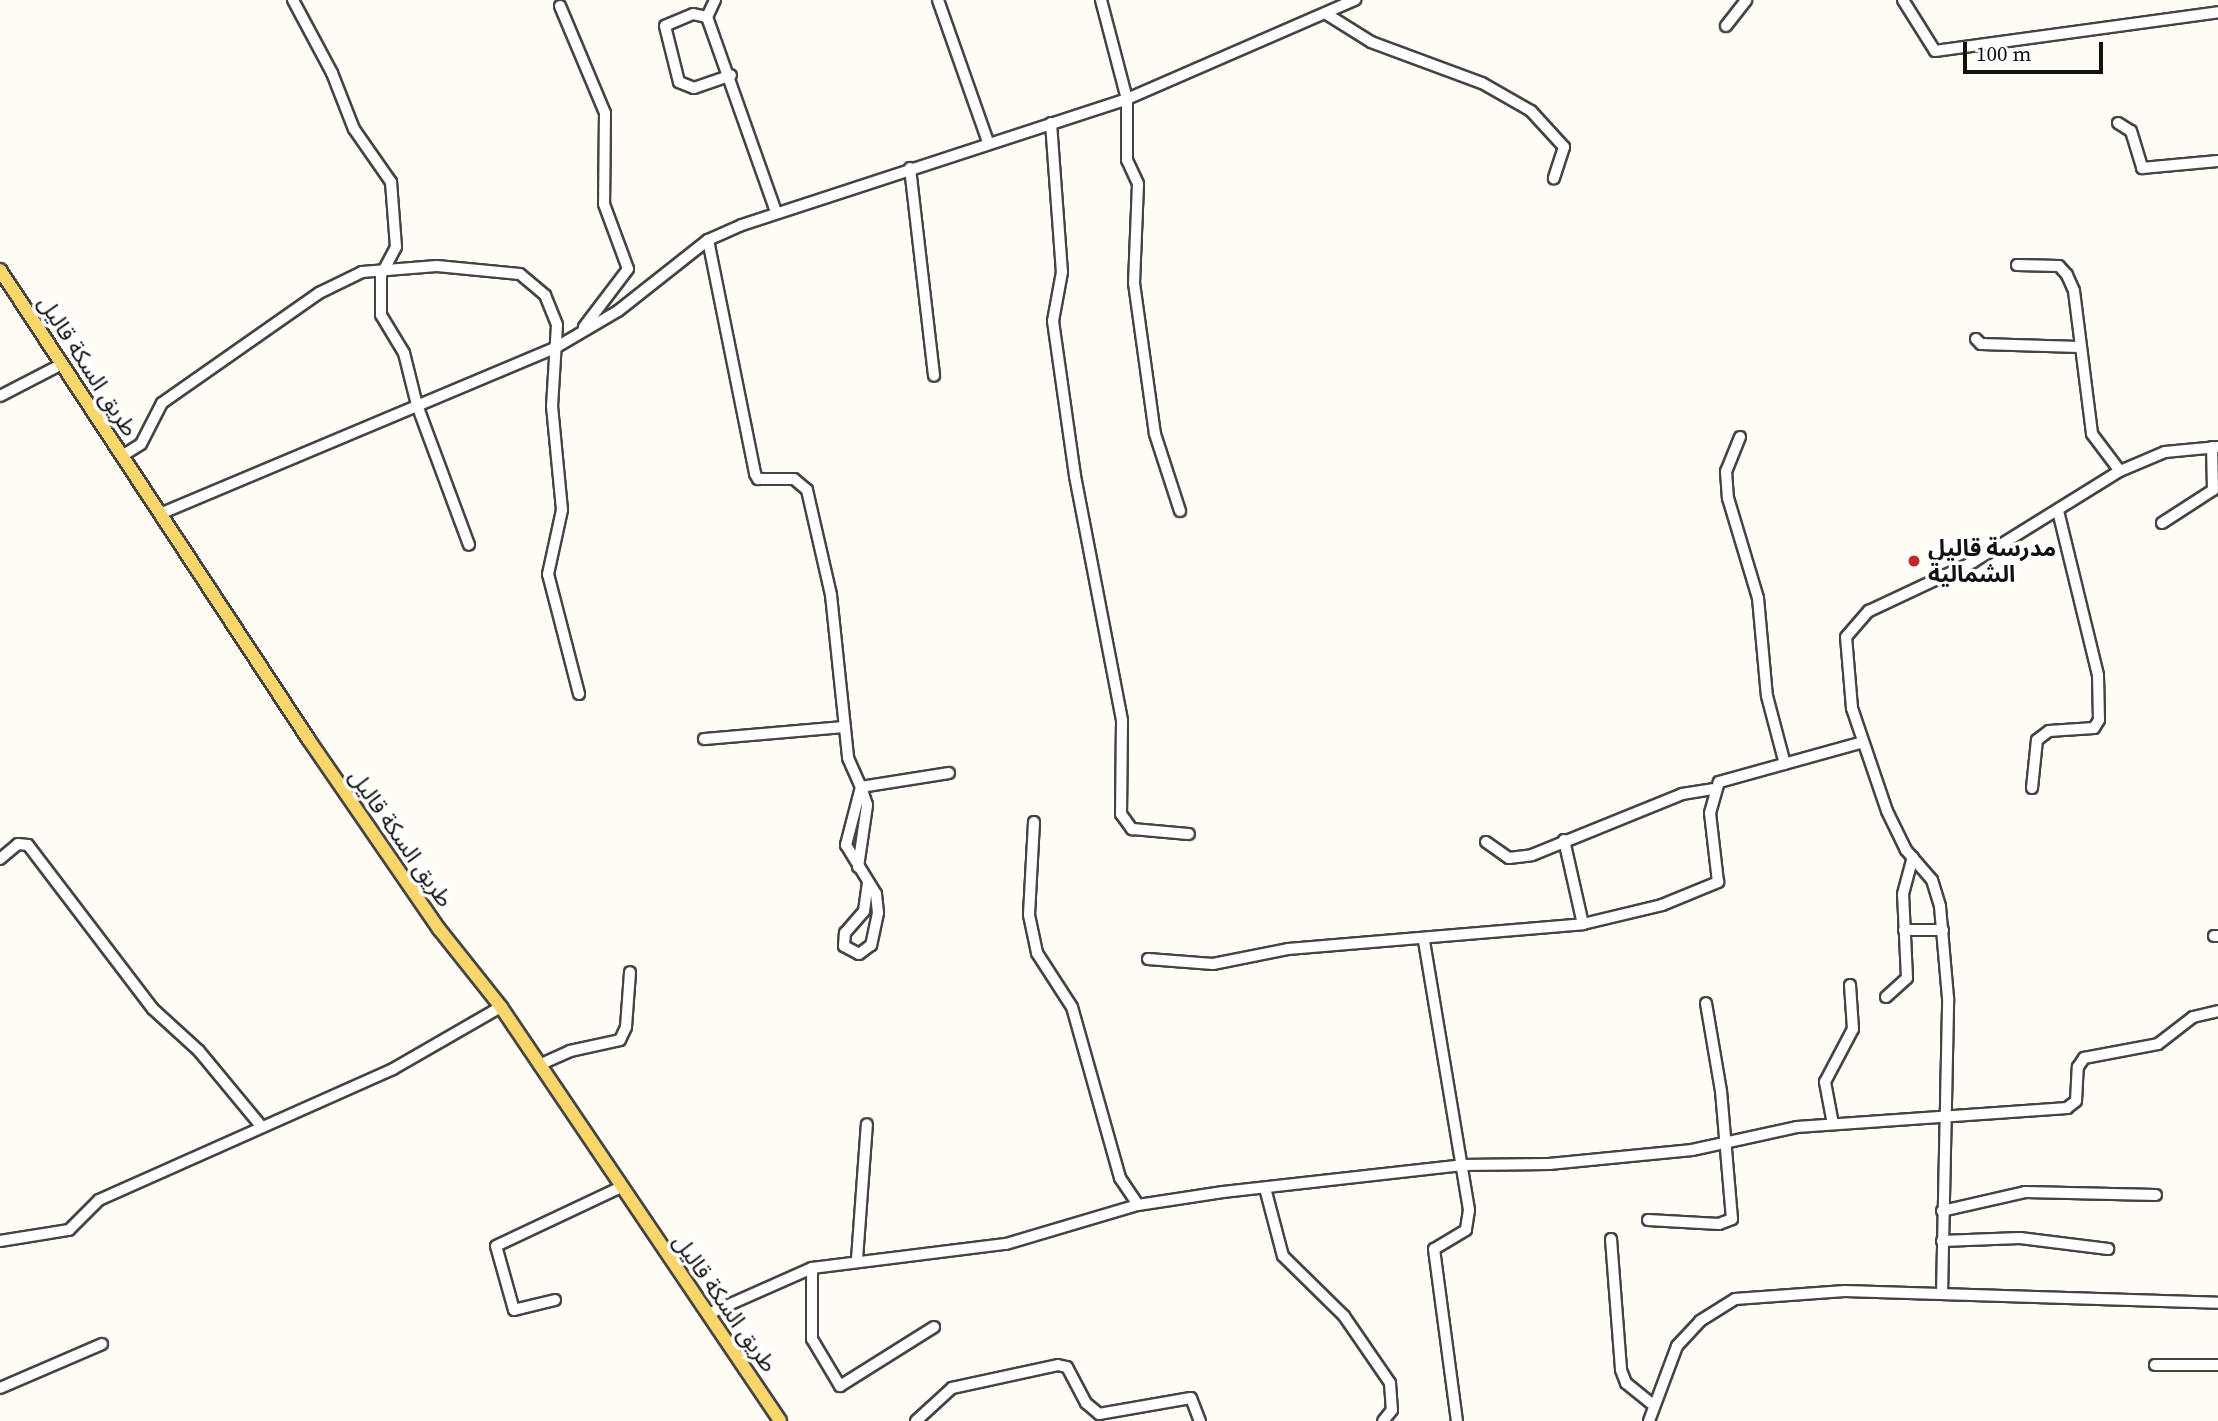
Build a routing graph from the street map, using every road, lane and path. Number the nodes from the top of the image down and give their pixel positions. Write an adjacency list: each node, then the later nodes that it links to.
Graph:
1 (293, 0): 24 (street)
2 (715, 0): 11 (street)
3 (938, 0): 17 (street)
4 (1101, 0): 14 (street)
5 (1355, 0): 10 (street)
6 (1746, 0): 12 (street)
7 (1903, 0): 9 (street)
8 (561, 6): 26 (street)
9 (2218, 12)
10 (1328, 15): 14 (street); 20 (street)
11 (707, 18): 13 (street); 13 (street)
12 (1727, 26)
13 (731, 75): 21 (street)
14 (1127, 99): 15 (street); 38 (street)
15 (1051, 123): 17 (street); 53 (street)
16 (2118, 123): 18 (street)
17 (988, 142): 19 (street)
18 (2218, 161)
19 (910, 168): 21 (street); 31 (street)
20 (1554, 178)
21 (776, 212): 22 (street)
22 (708, 240): 26 (street); 44 (street)
23 (2017, 265): 28 (street)
24 (386, 266): 29 (street); 33 (street); 36 (street)
25 (2, 276): 30 (main road, طريق السكة قاليل)
26 (575, 337): 29 (street)
27 (1976, 339): 28 (street)
28 (2079, 347): 37 (street)
29 (555, 348): 33 (street); 43 (street)
30 (62, 364): 32 (street); 36 (main road, طريق السكة قاليل)
31 (934, 376)
32 (0, 396)
33 (417, 405): 40 (street); 42 (street)
34 (1741, 437): 47 (street)
35 (2215, 447): 37 (street); 41 (street)
36 (122, 456): 40 (main road, طريق السكة قاليل)
37 (2120, 471): 39 (street)
38 (1180, 511)
39 (2058, 511): 46 (street); 50 (street)
40 (160, 514): 71 (main road, طريق السكة قاليل)
41 (2162, 523)
42 (469, 545)
43 (579, 694)
44 (844, 727): 45 (street); 49 (street)
45 (704, 739)
46 (1863, 742): 47 (street); 58 (street)
47 (1785, 764): 51 (street)
48 (949, 773): 49 (street)
49 (862, 787): 54 (street); 57 (street)
50 (2032, 788)
51 (1713, 789): 55 (street); 62 (street)
52 (1034, 822): 83 (street)
53 (1189, 834)
54 (864, 835): 57 (street); 60 (street)
55 (1564, 840): 56 (street); 62 (street)
56 (1486, 842)
57 (846, 845): 60 (street)
58 (1913, 857): 63 (street); 64 (street)
59 (0, 859): 77 (street)
60 (858, 867): 61 (street)
61 (868, 883): 61 (street)
62 (1583, 924): 65 (street)
63 (1903, 930): 64 (street); 69 (street)
64 (1944, 930): 74 (street)
65 (1424, 941): 66 (street); 79 (street)
66 (1148, 960)
67 (630, 972): 73 (street)
68 (1850, 985): 76 (street)
69 (1886, 997)
70 (1706, 1003): 78 (street)
71 (500, 1007): 73 (main road, طريق السكة قاليل); 77 (street)
72 (2218, 1012): 74 (street)
73 (539, 1065): 80 (main road, طريق السكة قاليل)
74 (1944, 1115): 76 (street); 84 (street)
75 (867, 1124): 90 (street)
76 (1833, 1124): 78 (street)
77 (261, 1126): 87 (street)
78 (1725, 1146): 79 (street); 85 (street)
79 (1462, 1165): 81 (street); 106 (street)
80 (619, 1188): 93 (street); 95 (main road, طريق السكة قاليل)
81 (1265, 1188): 83 (street); 105 (street)
82 (2156, 1195): 84 (street)
83 (1138, 1205): 90 (street)
84 (1942, 1211): 88 (street)
85 (1648, 1220)
86 (1611, 1239): 101 (street)
87 (0, 1241)
88 (1942, 1241): 89 (street); 92 (street)
89 (2108, 1250)
90 (857, 1259): 91 (street)
91 (812, 1268): 95 (street); 96 (street)
92 (1942, 1294): 94 (street); 101 (street)
93 (555, 1300)
94 (2218, 1303)
95 (708, 1314): 102 (main road, طريق السكة قاليل)
96 (934, 1328)
97 (102, 1344): 100 (street)
98 (2155, 1365): 99 (street)
99 (2218, 1365)
100 (0, 1388)
101 (1651, 1403): 107 (street)
102 (780, 1421)
103 (916, 1421): 104 (street)
104 (1200, 1421)
105 (1383, 1421)
106 (1457, 1421)
107 (1650, 1421)

